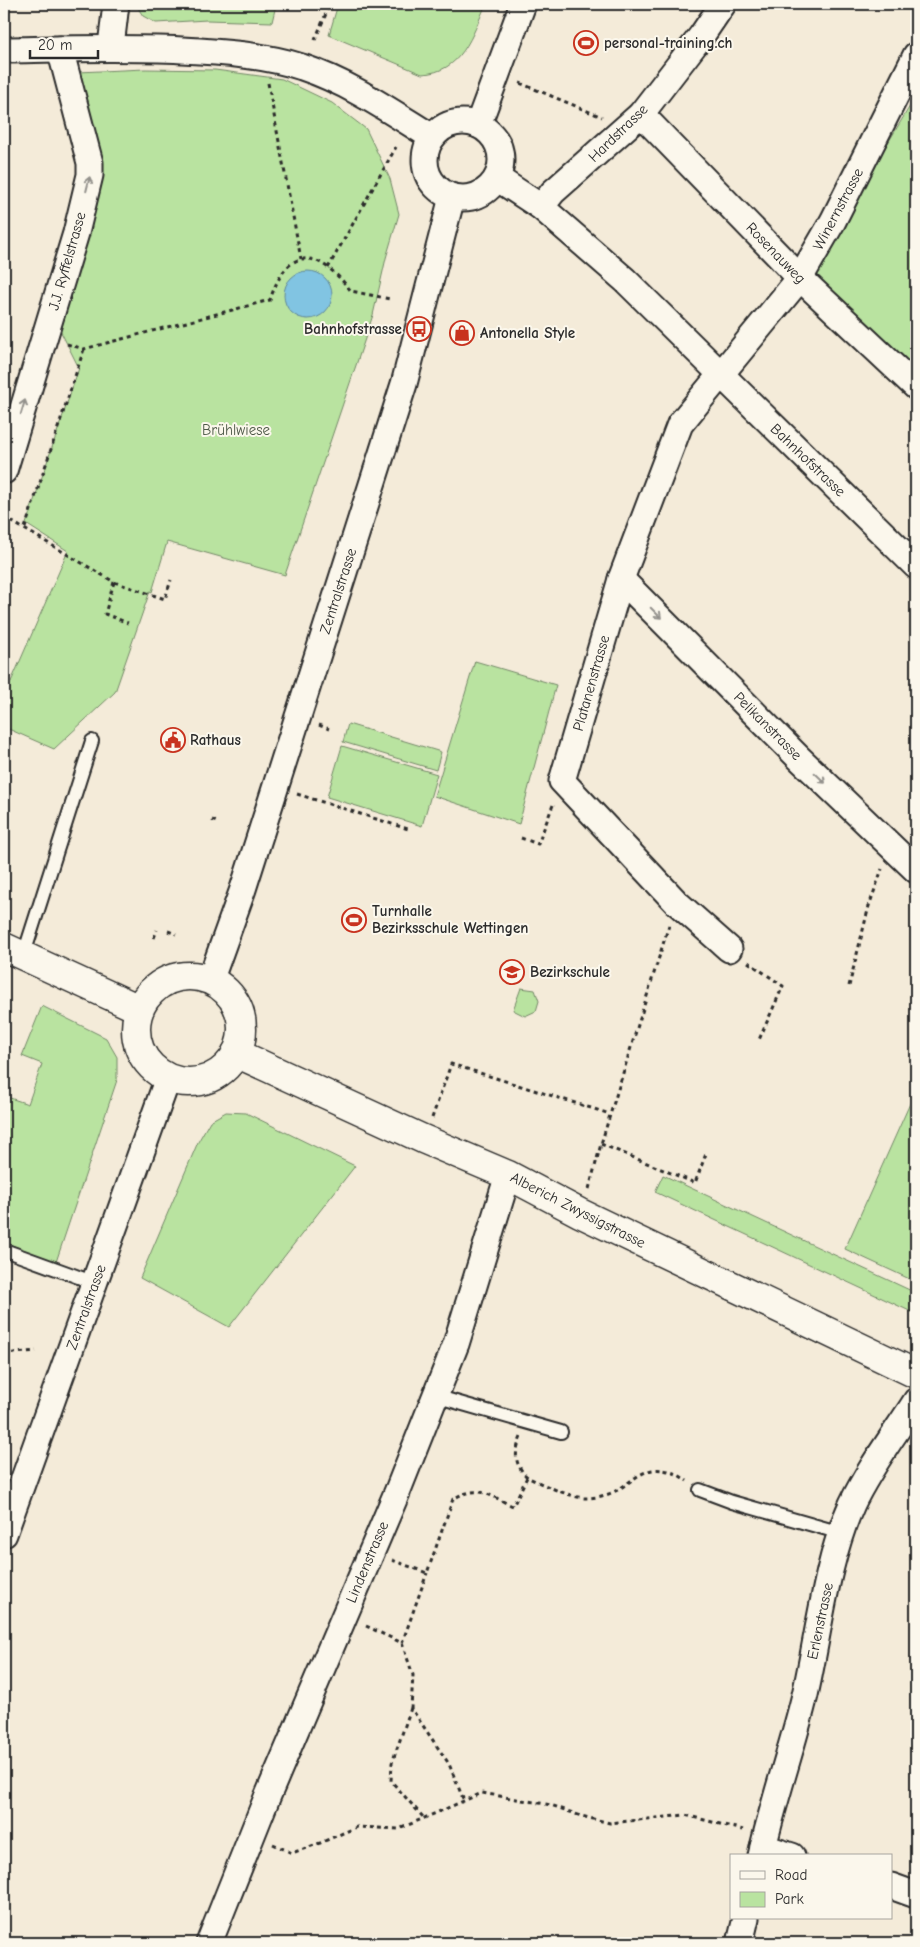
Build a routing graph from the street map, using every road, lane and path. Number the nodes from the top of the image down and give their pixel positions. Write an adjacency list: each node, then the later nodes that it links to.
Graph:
1 (116, 4): 6 (street)
2 (330, 4): 5 (path)
3 (523, 4): 14 (street)
4 (723, 4): 12 (street, Hardstrasse)
5 (315, 40)
6 (111, 46): 7 (street); 15 (street)
7 (60, 49): 8 (street); 24 (street, J.J. Ryffelstrasse, one-way to 7)
8 (4, 50)
9 (916, 55): 22 (street, Winernstrasse)
10 (268, 83): 20 (path)
11 (520, 83): 13 (path)
12 (641, 114): 19 (street, Hardstrasse); 22 (street, Rosenauweg)
13 (605, 118)
14 (478, 125): 15 (street); 17 (street)
15 (432, 137): 18 (street)
16 (396, 147): 21 (path)
17 (496, 178): 18 (street); 19 (street, Bahnhofstrasse)
18 (452, 197): 38 (street, Zentralstrasse)
19 (541, 207): 26 (street, Bahnhofstrasse)
20 (300, 259): 21 (path); 25 (path)
21 (328, 268): 23 (path)
22 (800, 278): 26 (street, Winernstrasse); 27 (street, Rosenauweg)
23 (390, 299)
24 (44, 337): 25 (path); 28 (street, J.J. Ryffelstrasse, one-way to 24)
25 (84, 349): 30 (path)
26 (721, 375): 31 (street, Bahnhofstrasse); 32 (street, Platanenstrasse)
27 (916, 386)
28 (4, 470)
29 (4, 517): 30 (path)
30 (25, 528): 34 (path)
31 (916, 566)
32 (622, 578): 37 (street, Platanenstrasse); 43 (street, Pelikanstrasse, one-way to 43)
33 (171, 580): 34 (path)
34 (114, 582): 35 (path)
35 (128, 623)
36 (92, 741): 51 (lane)
37 (562, 781): 42 (path); 45 (street)
38 (275, 787): 41 (path); 52 (street, Zentralstrasse)
39 (212, 820): 40 (path)
40 (219, 824)
41 (408, 829)
42 (521, 838)
43 (894, 850): 44 (street, Pelikanstrasse); 53 (path)
44 (916, 870)
45 (676, 902): 50 (street); 59 (path)
46 (158, 930): 49 (path)
47 (168, 931): 48 (path)
48 (176, 934)
49 (154, 938)
50 (729, 949): 55 (path)
51 (13, 952): 54 (street)
52 (210, 980): 54 (street); 56 (street)
53 (849, 986)
54 (139, 1009): 57 (street)
55 (758, 1042)
56 (236, 1053): 57 (street); 62 (street, Alberich Zwyssigstrasse)
57 (168, 1078): 65 (street, Zentralstrasse)
58 (440, 1092): 59 (path)
59 (610, 1114): 60 (path)
60 (601, 1144): 61 (path); 63 (path)
61 (707, 1151)
62 (508, 1175): 68 (street, Alberich Zwyssigstrasse); 69 (street, Lindenstrasse)
63 (587, 1198)
64 (4, 1250): 65 (lane)
65 (95, 1283): 76 (street, Zentralstrasse)
66 (36, 1351): 67 (path)
67 (4, 1354)
68 (916, 1374)
69 (435, 1396): 71 (lane); 91 (street, Lindenstrasse)
70 (916, 1401): 75 (street, Erlenstrasse)
71 (525, 1423): 72 (lane); 73 (path)
72 (561, 1432)
73 (527, 1477): 74 (path); 78 (path)
74 (700, 1490): 75 (lane)
75 (841, 1532): 86 (street, Erlenstrasse)
76 (4, 1534)
77 (390, 1559): 78 (path)
78 (427, 1573): 80 (path)
79 (360, 1624): 80 (path)
80 (402, 1644): 81 (path)
81 (412, 1708): 82 (path); 83 (path)
82 (464, 1801): 83 (path); 84 (path)
83 (424, 1818): 85 (path)
84 (744, 1830)
85 (268, 1842)
86 (762, 1851): 87 (street)
87 (780, 1854)
88 (892, 1886): 89 (street)
89 (916, 1895)
90 (746, 1920): 92 (street)
91 (209, 1943)
92 (740, 1943)

